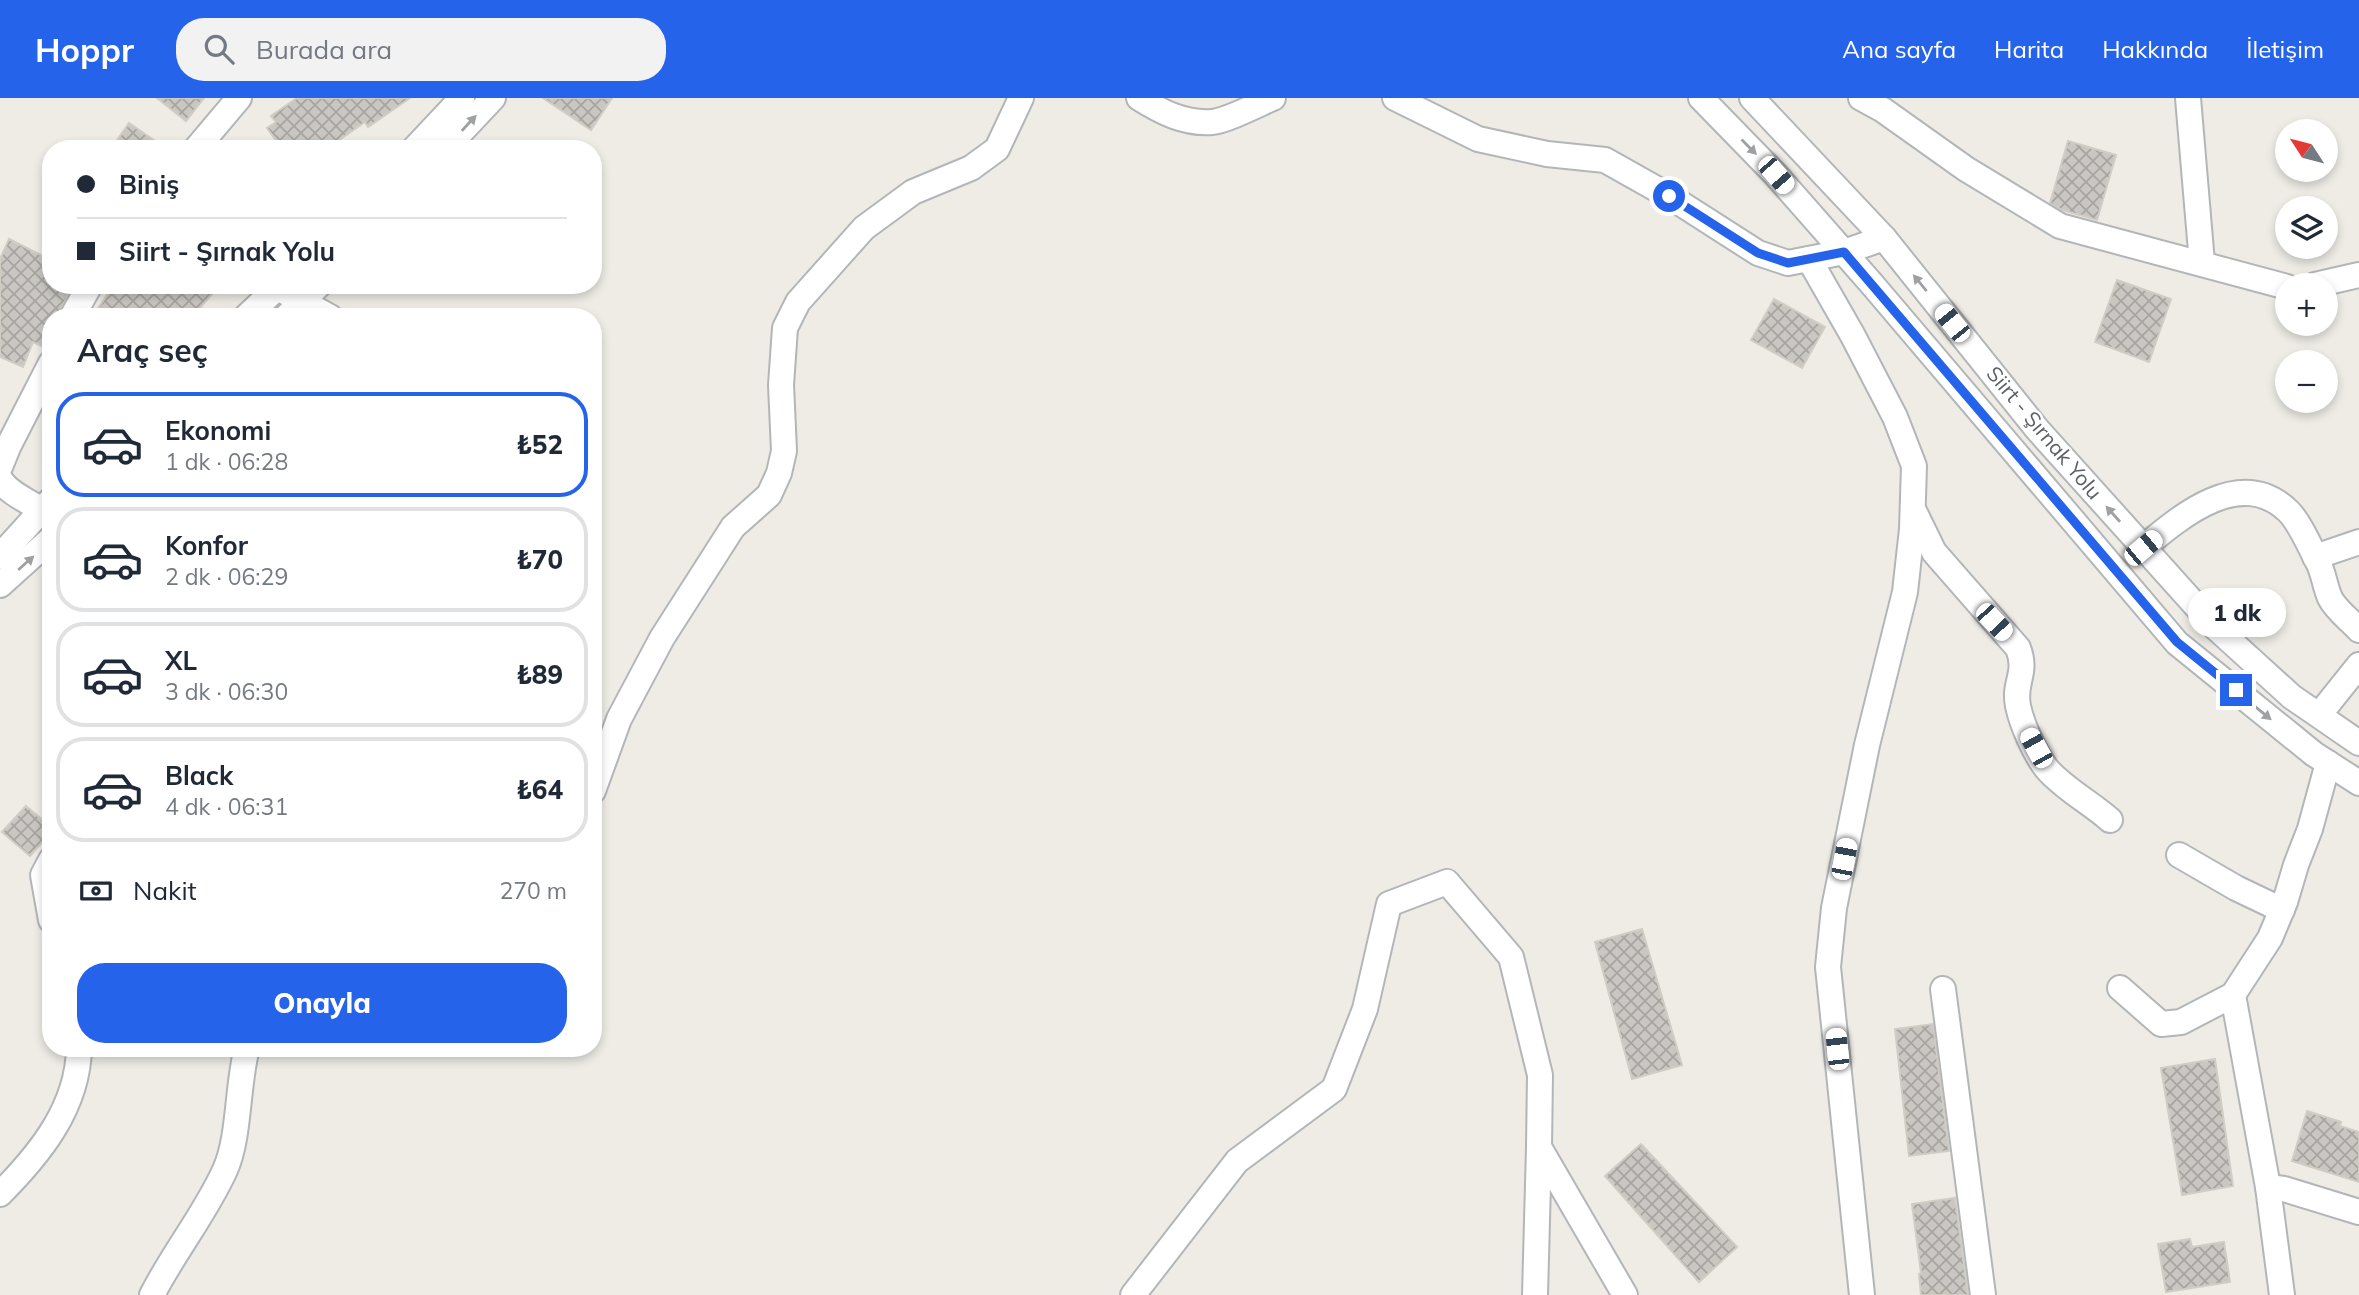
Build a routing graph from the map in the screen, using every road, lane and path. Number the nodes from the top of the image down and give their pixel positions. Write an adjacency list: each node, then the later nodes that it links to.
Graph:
1 (239, 98): 13 (street)
2 (463, 98): 12 (street)
3 (492, 98): 15 (street, one-way to 3)
4 (1021, 98): 42 (street)
5 (1139, 98): 6 (street)
6 (1273, 98)
7 (1395, 98): 18 (street)
8 (1701, 98): 17 (street, Siirt - Şırnak Yolu, one-way to 17)
9 (1752, 98): 16 (street, Siirt - Şırnak Yolu)
10 (1861, 98): 19 (street)
11 (2188, 98): 19 (street)
12 (438, 109): 14 (street)
13 (204, 140)
14 (419, 140)
15 (453, 140)
16 (1884, 237): 17 (street); 33 (street, Siirt - Şırnak Yolu, one-way to 16)
17 (1844, 252): 18 (street); 41 (street, Siirt - Şırnak Yolu, one-way to 41)
18 (1809, 258): 30 (street)
19 (2202, 263): 22 (street)
20 (2359, 275): 21 (street)
21 (2338, 280)
22 (2275, 284)
23 (270, 294): 24 (street)
24 (256, 308)
25 (42, 381): 26 (street)
26 (0, 467)
27 (0, 479): 28 (street)
28 (42, 503)
29 (42, 509): 34 (street)
30 (1913, 509): 44 (street); 60 (street)
31 (2359, 542): 35 (street)
32 (42, 547): 36 (street, one-way to 32)
33 (2143, 548): 35 (street); 39 (street, Siirt - Şırnak Yolu)
34 (0, 556)
35 (2315, 556): 37 (street)
36 (0, 585)
37 (2359, 630)
38 (2359, 665): 39 (street)
39 (2319, 715): 40 (street, Siirt - Şırnak Yolu)
40 (2359, 743)
41 (2328, 763): 43 (street, Siirt - Şırnak Yolu); 46 (street)
42 (602, 766)
43 (2359, 783)
44 (2110, 820)
45 (2179, 855): 46 (street)
46 (2282, 910): 49 (street)
47 (2120, 988): 49 (street)
48 (1943, 989): 61 (street)
49 (2233, 995): 53 (street)
50 (78, 1057): 54 (street)
51 (245, 1057): 56 (street)
52 (1539, 1147): 57 (street); 58 (street); 59 (street)
53 (2268, 1187): 55 (street); 62 (street)
54 (0, 1194)
55 (2359, 1212)
56 (152, 1295)
57 (1133, 1295)
58 (1535, 1295)
59 (1625, 1295)
60 (1862, 1295)
61 (1983, 1295)
62 (2282, 1295)

